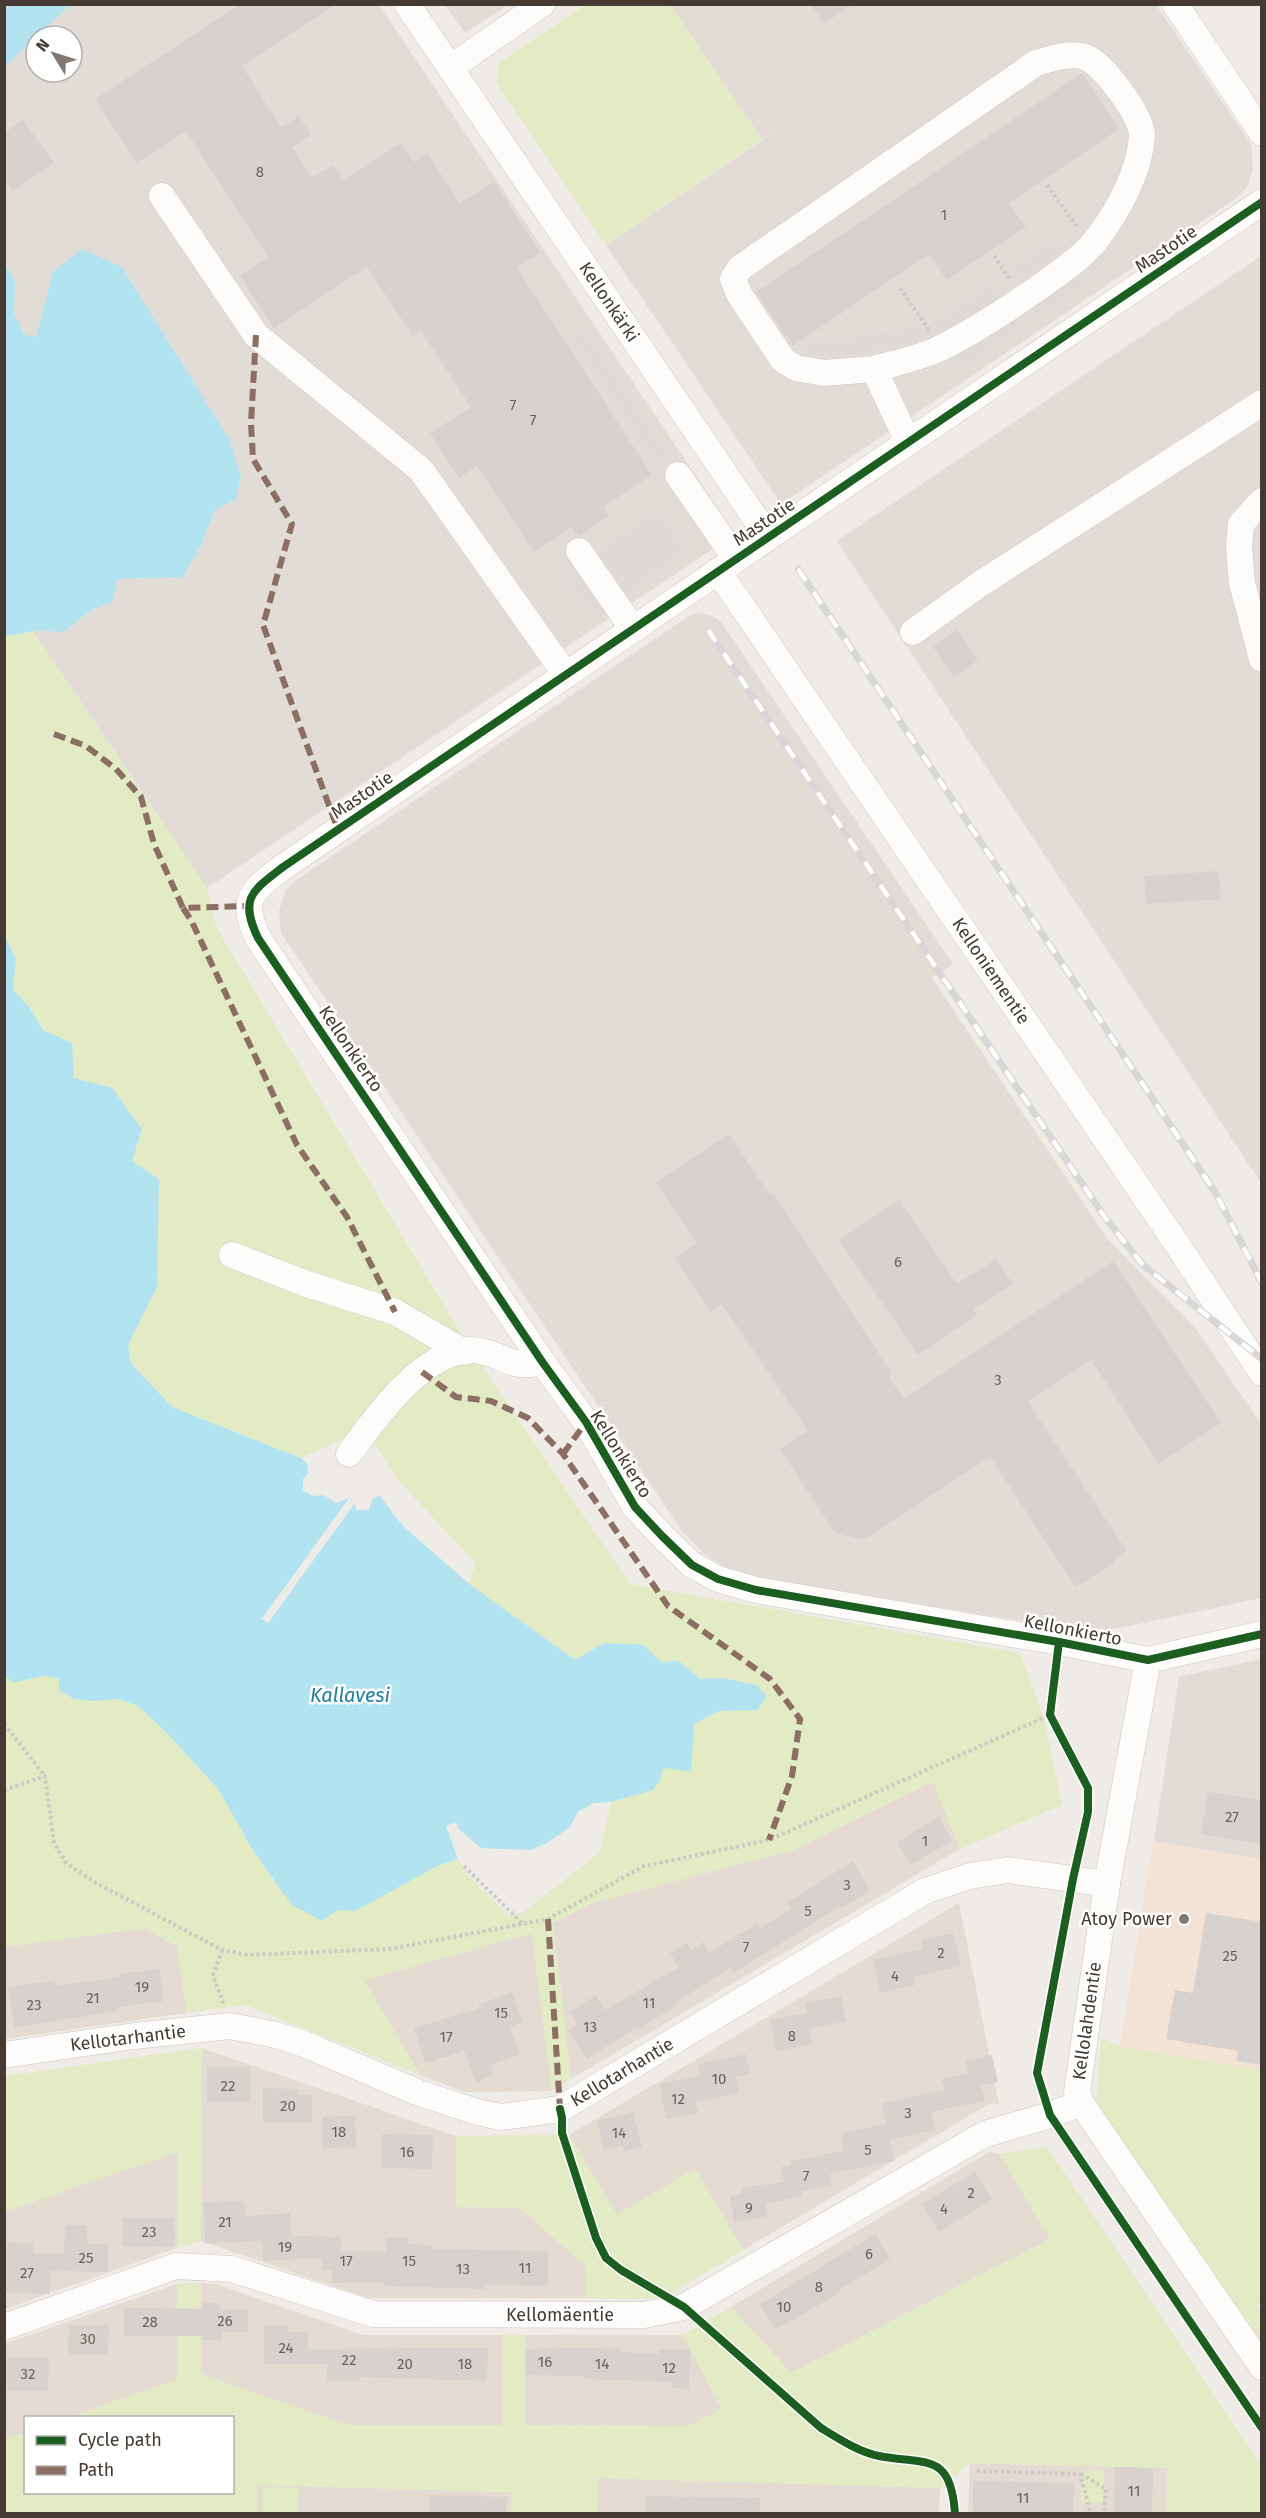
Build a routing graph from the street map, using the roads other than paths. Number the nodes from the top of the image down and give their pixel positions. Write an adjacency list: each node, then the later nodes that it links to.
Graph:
1 (407, 4): 4 (street, Kellonkärki)
2 (542, 4): 4 (street)
3 (1175, 4): 5 (street)
4 (450, 68): 13 (street, Kellonkärki)
5 (1262, 133)
6 (162, 196): 19 (street)
7 (1262, 202): 10 (street, Mastotie)
8 (874, 369): 8 (street); 10 (street)
9 (1262, 403): 17 (street)
10 (908, 442): 13 (street, Mastotie)
11 (678, 475): 15 (street, Kelloniementie)
12 (1262, 501): 18 (street)
13 (768, 537): 15 (street, Mastotie)
14 (579, 551): 16 (street)
15 (727, 565): 16 (street, Mastotie); 24 (street, Kelloniementie)
16 (633, 629): 19 (street, Mastotie)
17 (913, 632)
18 (1262, 659)
19 (566, 675): 20 (street, Mastotie)
20 (283, 867): 23 (street, Kellonkierto)
21 (232, 1255): 22 (street)
22 (464, 1352): 23 (street); 25 (street)
23 (543, 1363): 27 (street, Kellonkierto)
24 (1262, 1373)
25 (349, 1454)
26 (1262, 1634): 27 (street, Kellonkierto)
27 (1148, 1660): 28 (street, Kellolahdentie)
28 (1107, 1884): 29 (street, Kellotarhantie); 30 (street, Kellolahdentie)
29 (4, 2055)
30 (1081, 2103): 31 (street, Kellomäentie); 32 (street, Kellolahdentie)
31 (4, 2326)
32 (1262, 2367)

